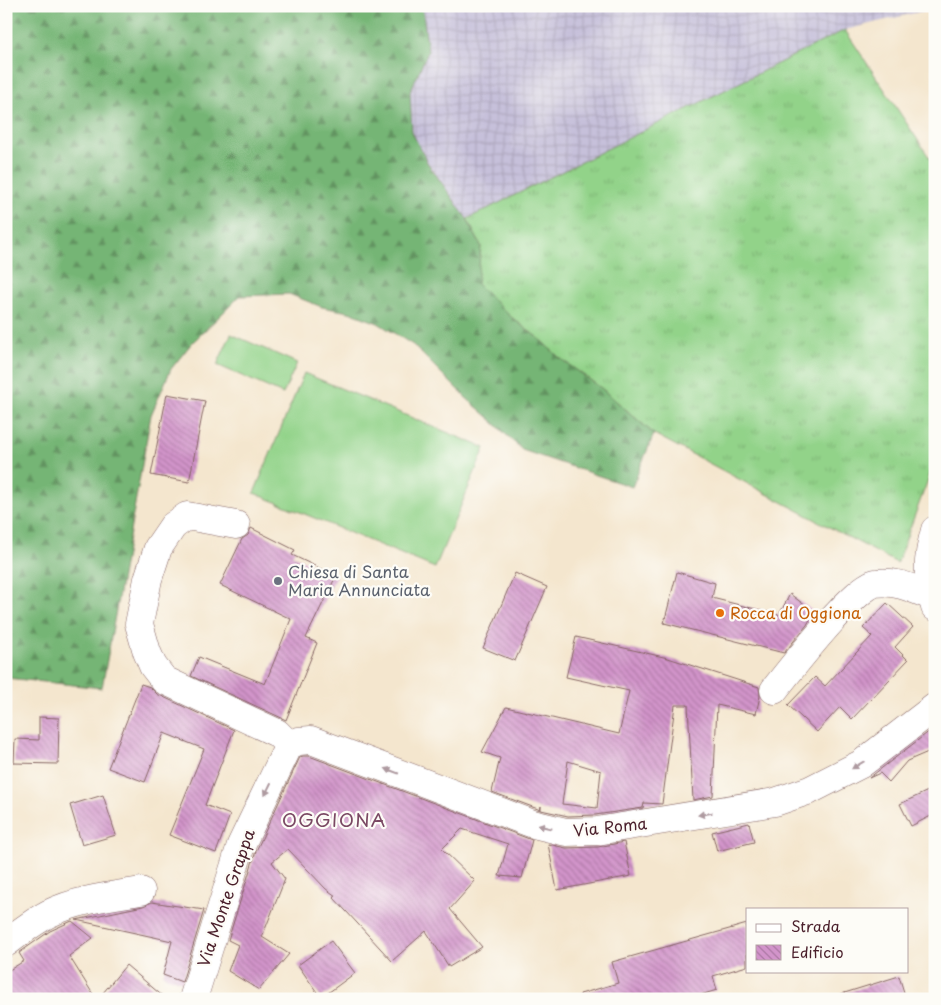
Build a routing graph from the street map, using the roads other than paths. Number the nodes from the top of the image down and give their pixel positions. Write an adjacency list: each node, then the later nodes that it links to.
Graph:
1 (236, 525): 6 (street)
2 (935, 530): 3 (street)
3 (933, 601): 4 (street)
4 (774, 690)
5 (935, 707): 6 (street, Via Roma, one-way to 6)
6 (289, 745): 9 (street, Via Monte Grappa, one-way to 9)
7 (141, 891): 8 (street)
8 (6, 943)
9 (193, 999)

